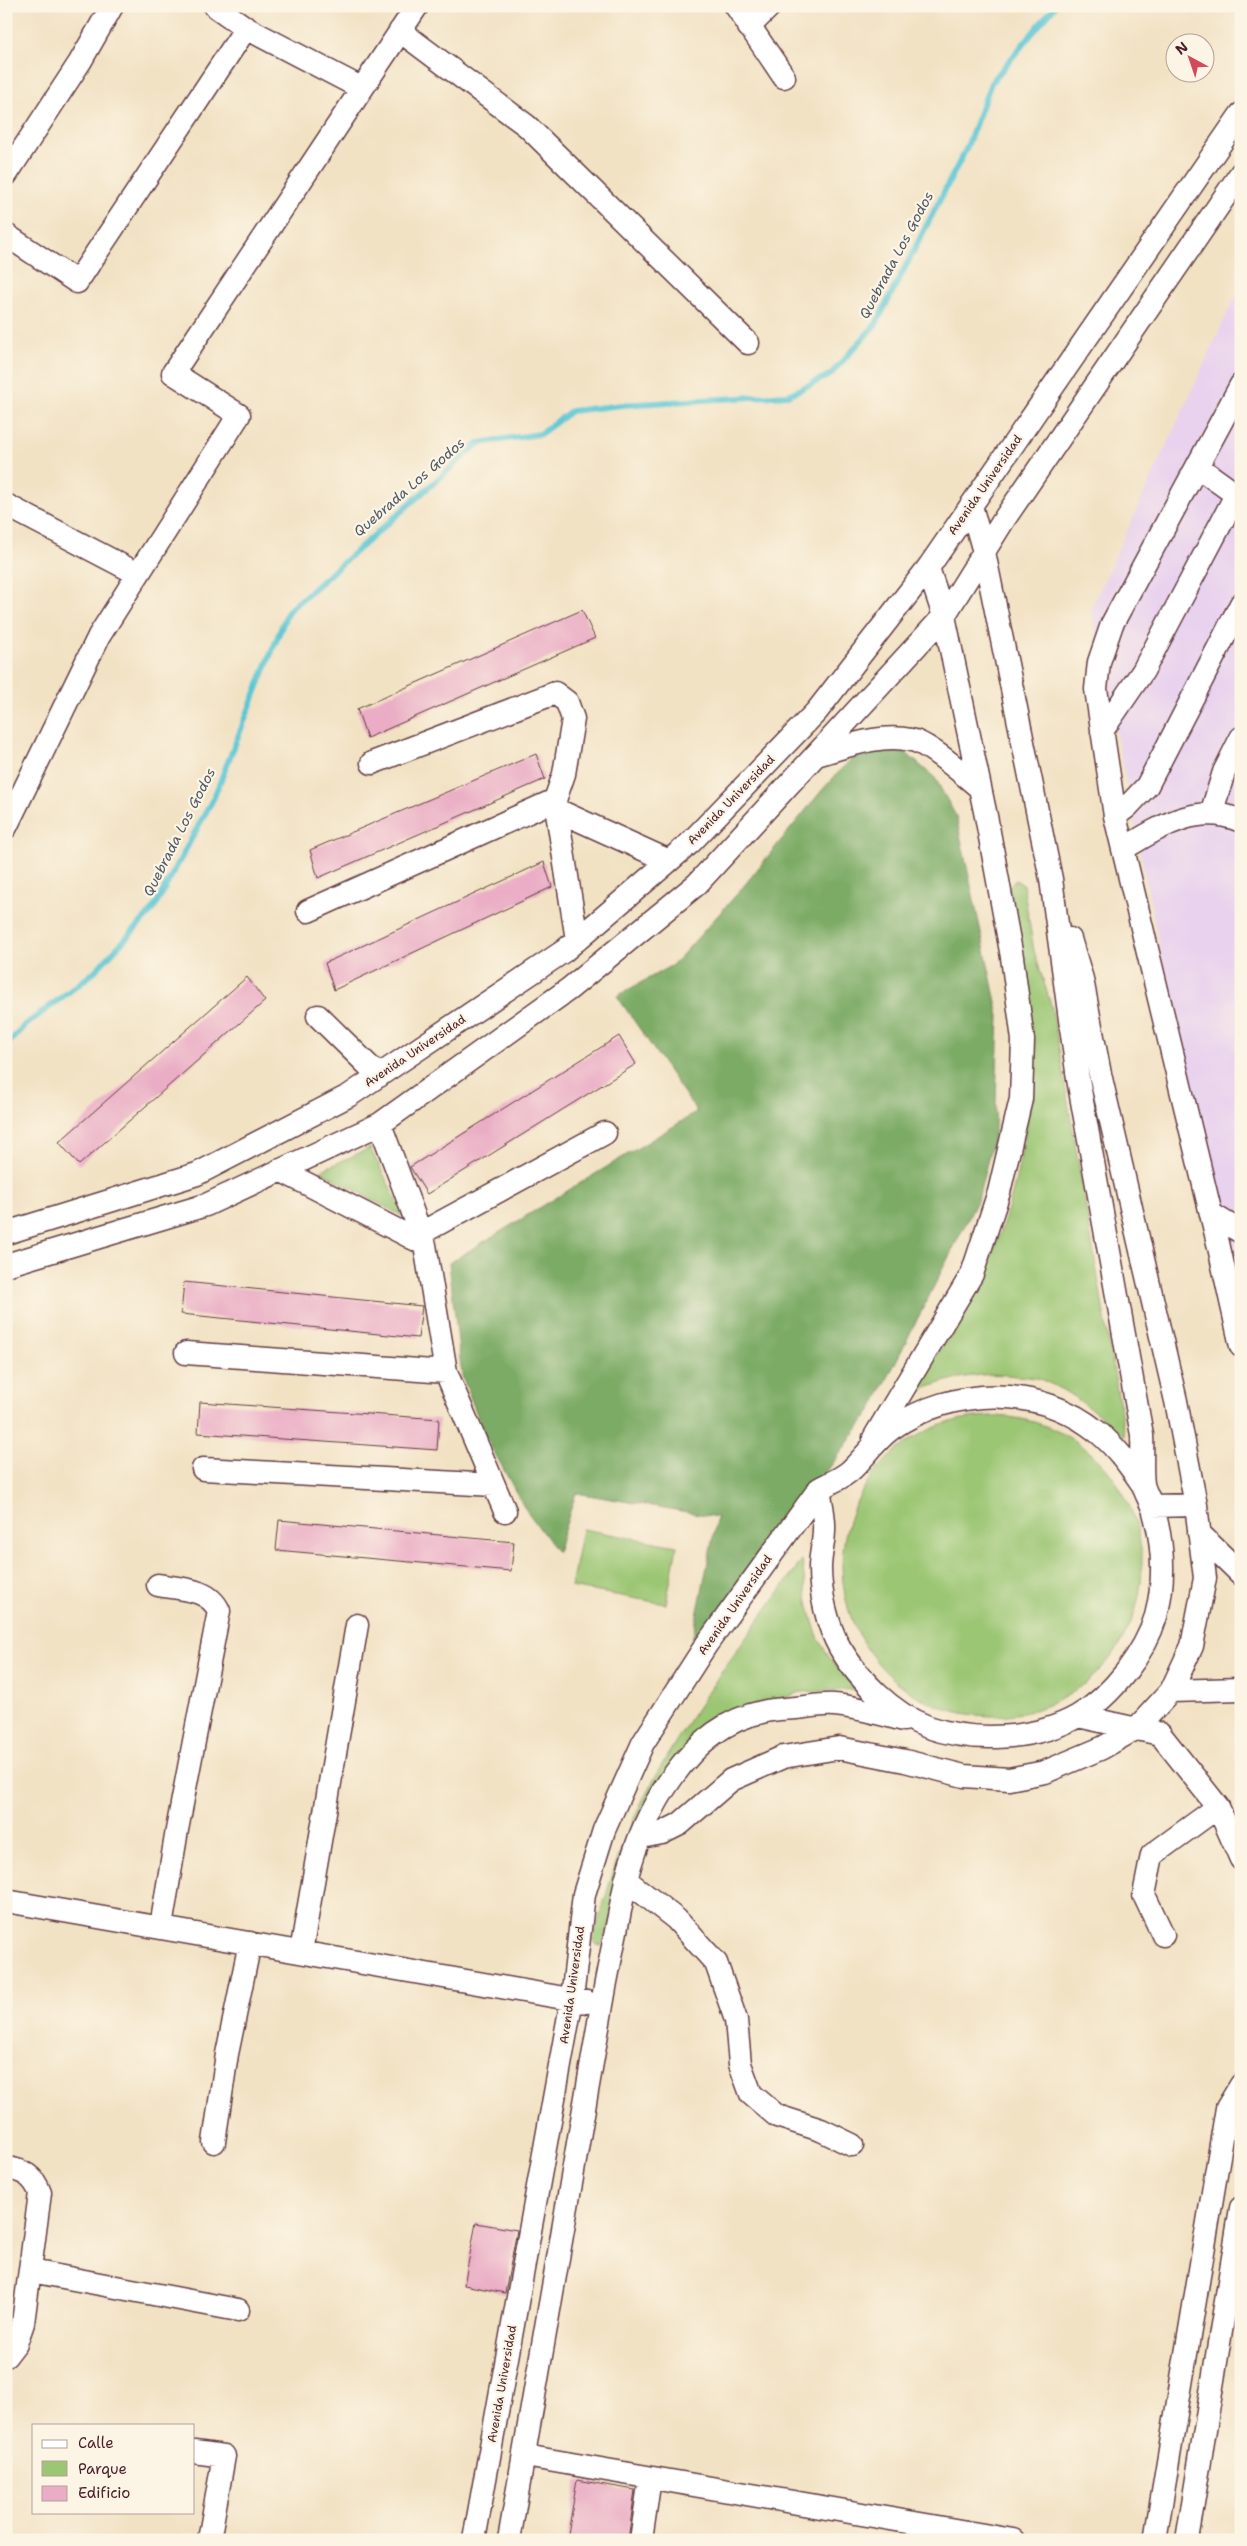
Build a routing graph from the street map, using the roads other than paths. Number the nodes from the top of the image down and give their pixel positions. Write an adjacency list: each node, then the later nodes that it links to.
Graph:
1 (112, 6): 13 (street)
2 (215, 6): 7 (street)
3 (417, 6): 8 (street)
4 (736, 6): 6 (street)
5 (770, 6): 6 (street)
6 (749, 27): 9 (street)
7 (246, 28): 10 (street); 14 (street)
8 (400, 31): 10 (street); 15 (street)
9 (784, 77)
10 (360, 88): 23 (street)
11 (1241, 114): 20 (street, Avenida Universidad)
12 (1241, 173): 21 (street)
13 (6, 175)
14 (6, 235)
15 (748, 343)
16 (1241, 385): 17 (street)
17 (1198, 467): 18 (street); 26 (street)
18 (1238, 497): 26 (street)
19 (6, 505): 23 (street)
20 (971, 506): 21 (street); 22 (street, Avenida Universidad)
21 (984, 552): 25 (street); 38 (street)
22 (928, 568): 25 (street); 37 (street, Avenida Universidad)
23 (138, 574): 35 (street)
24 (1241, 604): 33 (street)
25 (944, 616): 28 (street); 30 (street)
26 (1102, 731): 33 (street)
27 (1241, 738): 32 (street)
28 (815, 756): 30 (street); 43 (street)
29 (372, 763): 31 (street)
30 (980, 788): 54 (street)
31 (556, 805): 37 (street); 39 (street); 40 (street)
32 (1210, 814): 34 (street); 36 (street)
33 (1114, 816): 36 (street)
34 (1241, 821)
35 (6, 827)
36 (1122, 849): 46 (street)
37 (669, 861): 40 (street, Avenida Universidad)
38 (1051, 879): 57 (street); 59 (street)
39 (308, 911)
40 (577, 940): 42 (street, Avenida Universidad)
41 (318, 1016): 42 (street)
42 (379, 1076): 48 (street, Avenida Universidad)
43 (380, 1124): 45 (street); 49 (street)
44 (605, 1133): 49 (street)
45 (280, 1170): 49 (street); 50 (street)
46 (1211, 1214): 47 (street); 51 (street)
47 (1241, 1232)
48 (6, 1233)
49 (419, 1239): 53 (street)
50 (6, 1265)
51 (1241, 1346)
52 (186, 1353): 53 (street)
53 (446, 1372): 56 (street)
54 (866, 1451): 57 (street); 58 (street)
55 (203, 1469): 56 (street)
56 (494, 1485): 61 (street)
57 (1143, 1485): 60 (street)
58 (819, 1489): 69 (street); 80 (street, Avenida Universidad)
59 (1196, 1505): 60 (street); 62 (street)
60 (1152, 1506): 68 (street)
61 (506, 1511)
62 (1199, 1533): 63 (street); 67 (street)
63 (1241, 1574)
64 (158, 1585): 76 (street)
65 (357, 1625): 79 (street)
66 (1241, 1689): 67 (street)
67 (1171, 1691): 70 (street)
68 (1078, 1716): 69 (street); 70 (street)
69 (928, 1727): 72 (street)
70 (1137, 1728): 71 (street); 72 (street)
71 (1218, 1807): 73 (street); 77 (street)
72 (641, 1837): 74 (street)
73 (1241, 1859)
74 (626, 1880): 81 (street); 85 (street)
75 (6, 1901): 76 (street)
76 (161, 1928): 78 (street)
77 (1162, 1935)
78 (250, 1943): 79 (street); 84 (street)
79 (301, 1952): 80 (street)
80 (572, 1999): 81 (street); 96 (street, Avenida Universidad)
81 (603, 2004): 93 (street)
82 (1241, 2085): 83 (street)
83 (1234, 2108): 100 (street)
84 (214, 2142)
85 (852, 2145)
86 (6, 2168): 88 (street)
87 (1241, 2208): 89 (street)
88 (31, 2271): 90 (street); 91 (street)
89 (1234, 2292): 101 (street)
90 (238, 2310)
91 (6, 2356)
92 (195, 2452): 95 (street)
93 (525, 2456): 94 (street); 97 (street)
94 (650, 2478): 98 (street); 99 (street)
95 (209, 2540)
96 (474, 2540)
97 (509, 2540)
98 (641, 2540)
99 (1013, 2540)
100 (1155, 2540)
101 (1187, 2540)

